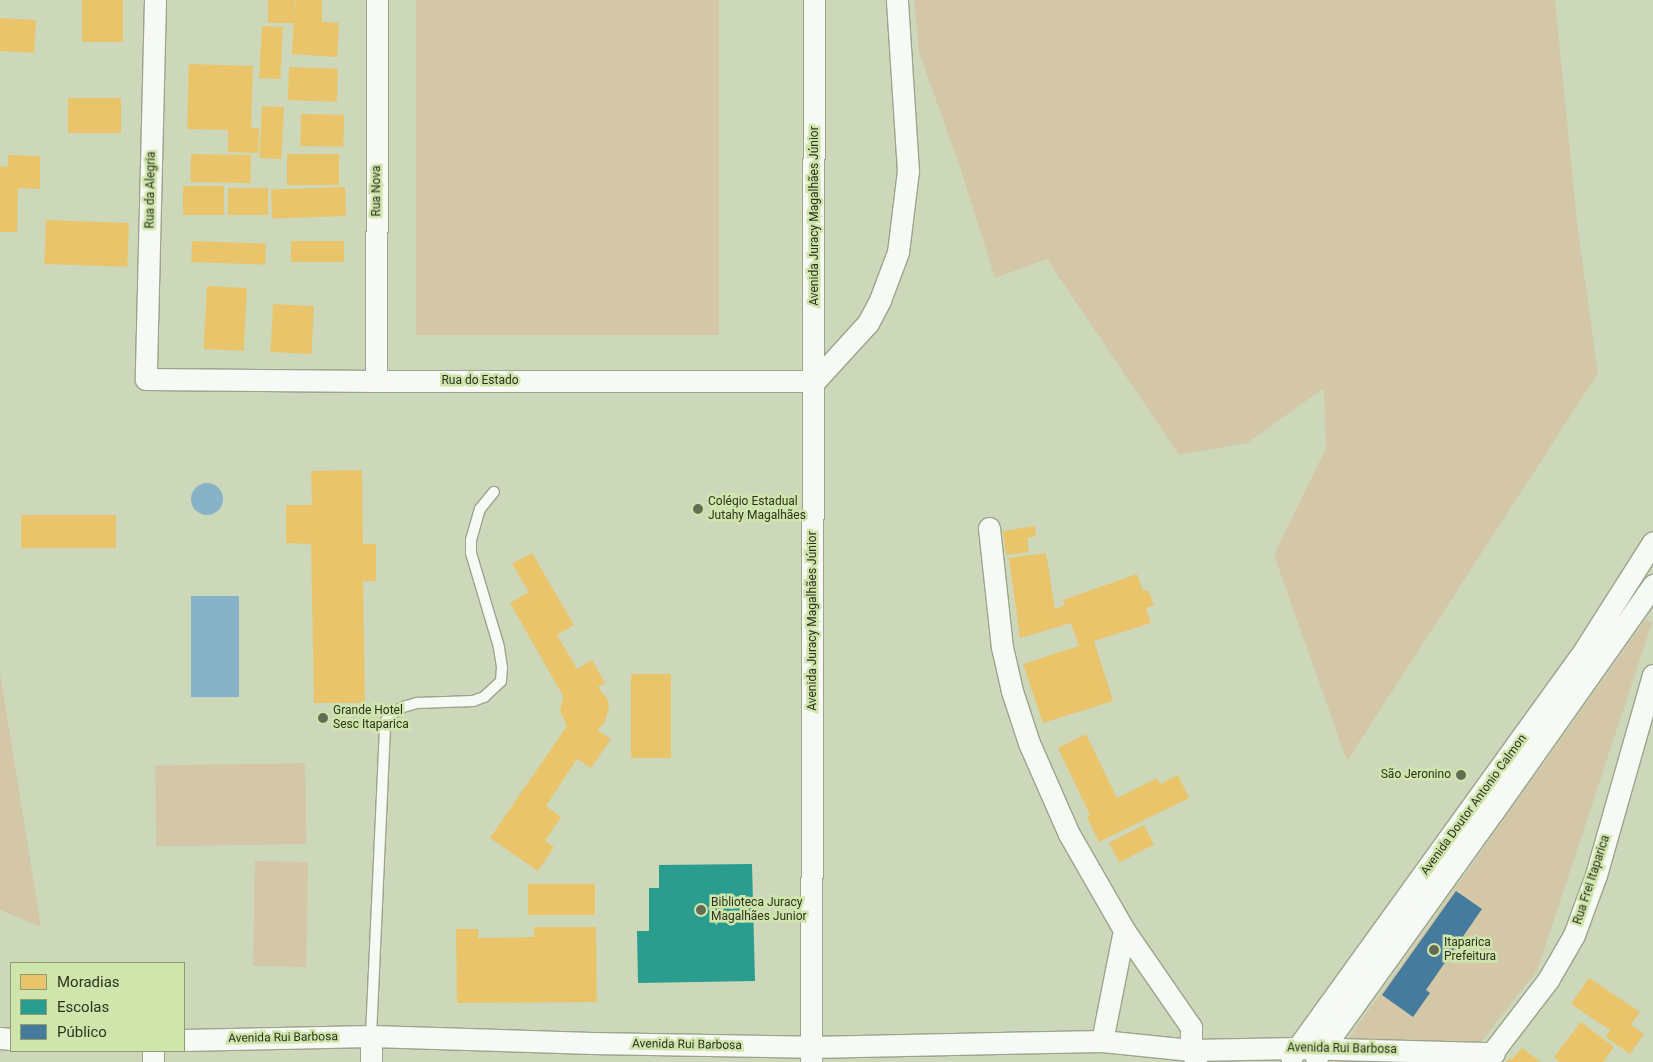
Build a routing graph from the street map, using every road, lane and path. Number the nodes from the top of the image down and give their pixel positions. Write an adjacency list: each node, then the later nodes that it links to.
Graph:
1 (155, 0): 5 (street, Rua da Alegria)
2 (377, 0): 6 (street, Rua Nova)
3 (814, 0): 7 (street, Avenida Juracy Magalhães Júnior)
4 (897, 0): 7 (street)
5 (146, 379): 6 (street, Rua do Estado)
6 (376, 381): 7 (street, Rua do Estado)
7 (815, 381): 19 (street, Avenida Juracy Magalhães Júnior)
8 (494, 492): 15 (lane)
9 (989, 528): 14 (street)
10 (1653, 542): 12 (street, Avenida Doutor Antonio Calmon)
11 (1653, 585): 12 (street, Avenida Doutor Antonio Calmon)
12 (1586, 663): 20 (street, Avenida Doutor Antonio Calmon)
13 (1653, 675): 22 (street, Rua Frei Itaparica)
14 (1124, 930): 17 (street); 21 (street)
15 (371, 1036): 16 (street, Avenida Rui Barbosa); 18 (street, Avenida Rui Barbosa); 23 (street)
16 (185, 1040)
17 (1102, 1041): 19 (street, Avenida Rui Barbosa); 21 (street, Avenida Rui Barbosa)
18 (592, 1053): 19 (street, Avenida Rui Barbosa)
19 (811, 1054)
20 (1305, 1055): 21 (street, Avenida Rui Barbosa); 22 (street, Avenida Rui Barbosa)
21 (1193, 1056)
22 (1490, 1058)
23 (371, 1062)

